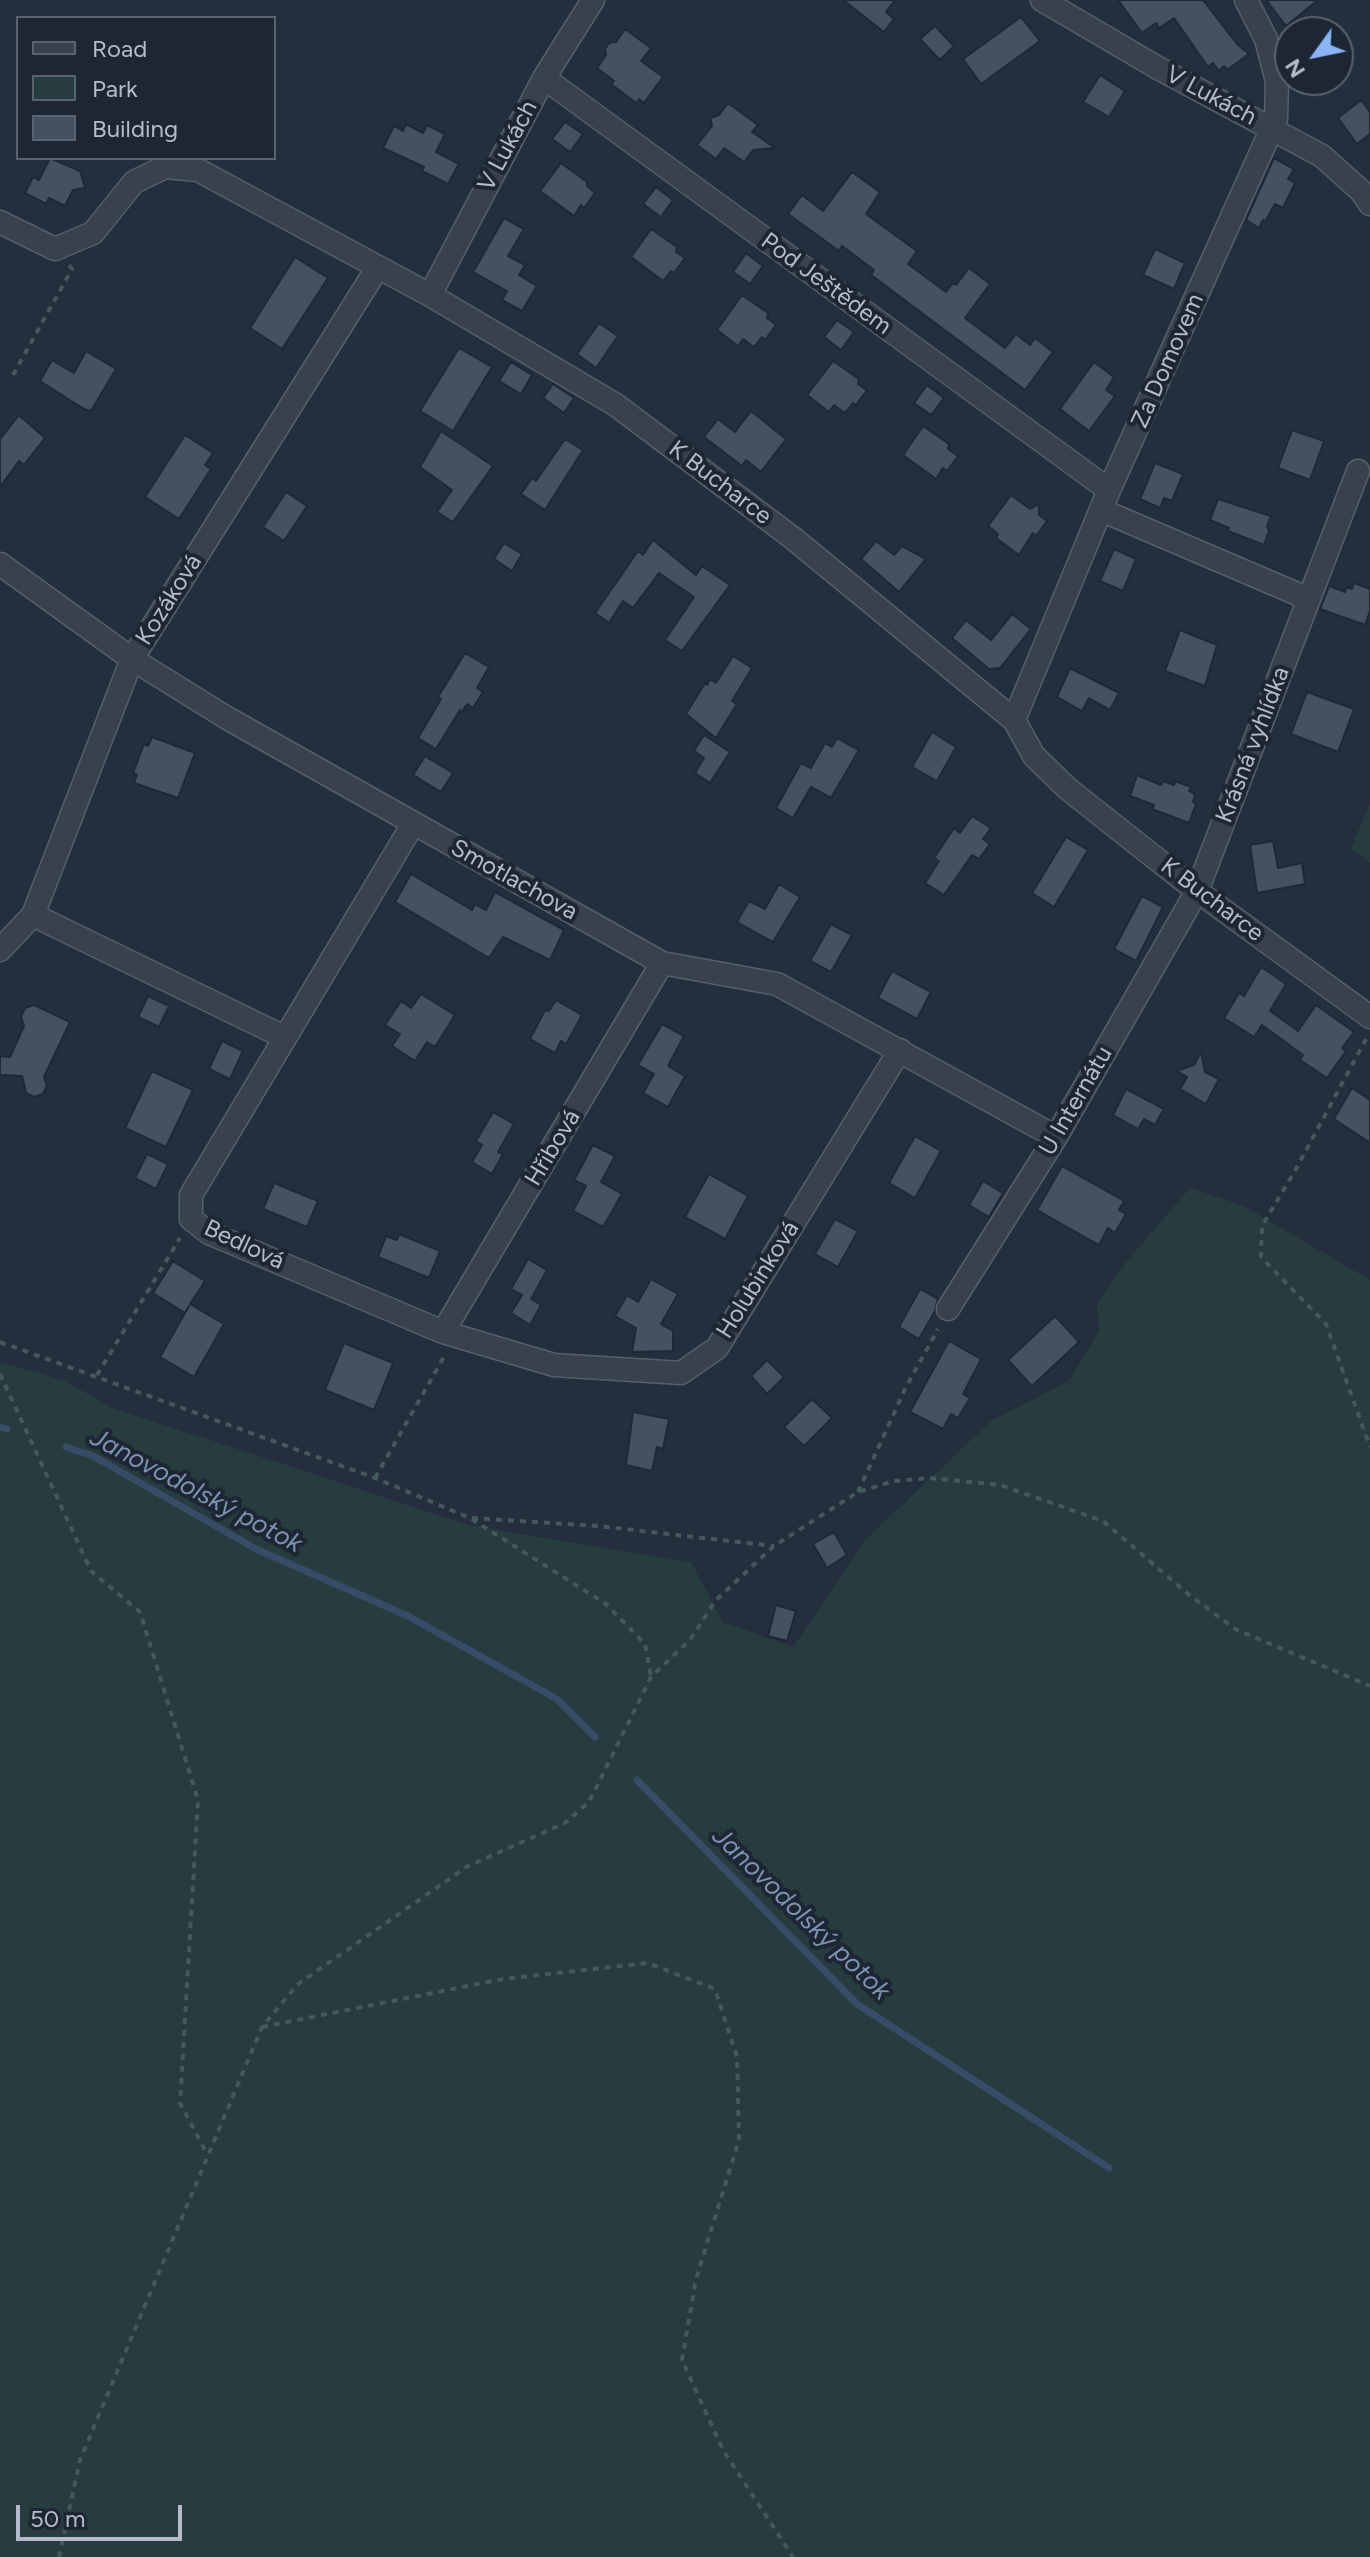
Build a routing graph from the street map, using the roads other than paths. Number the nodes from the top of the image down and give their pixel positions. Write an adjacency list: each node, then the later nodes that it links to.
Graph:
1 (593, 0): 4 (street, V Lukách)
2 (1042, 0): 5 (street, V Lukách)
3 (1246, 0): 5 (street, Za Domovem)
4 (544, 78): 9 (street, V Lukách); 11 (street, Pod Ještědem)
5 (1273, 128): 6 (street, V Lukách); 11 (street, Za Domovem)
6 (1370, 204)
7 (0, 222): 8 (street, K Bucharce)
8 (378, 267): 9 (street, K Bucharce); 14 (street, Kozáková)
9 (430, 295): 15 (street, K Bucharce)
10 (1358, 471): 13 (street, Krásná vyhlídka)
11 (1105, 500): 13 (street); 15 (street, Za Domovem)
12 (0, 564): 14 (street, Smotlachova)
13 (1309, 599): 17 (street, Krásná vyhlídka)
14 (132, 659): 16 (street, Smotlachova); 18 (street, Kozáková)
15 (1014, 720): 17 (street, K Bucharce)
16 (413, 824): 20 (street, Smotlachova); 22 (street, Bedlová)
17 (1197, 891): 21 (street, K Bucharce); 24 (street, U Internátu)
18 (33, 915): 19 (street, Kozáková); 22 (street)
19 (0, 950)
20 (662, 963): 23 (street, Smotlachova); 26 (street, Hřibová)
21 (1370, 1017)
22 (284, 1037): 26 (street, Bedlová)
23 (900, 1050): 24 (street, Smotlachova); 26 (street, Holubinková)
24 (1056, 1137): 25 (street, U Internátu)
25 (948, 1309)
26 (443, 1332)

